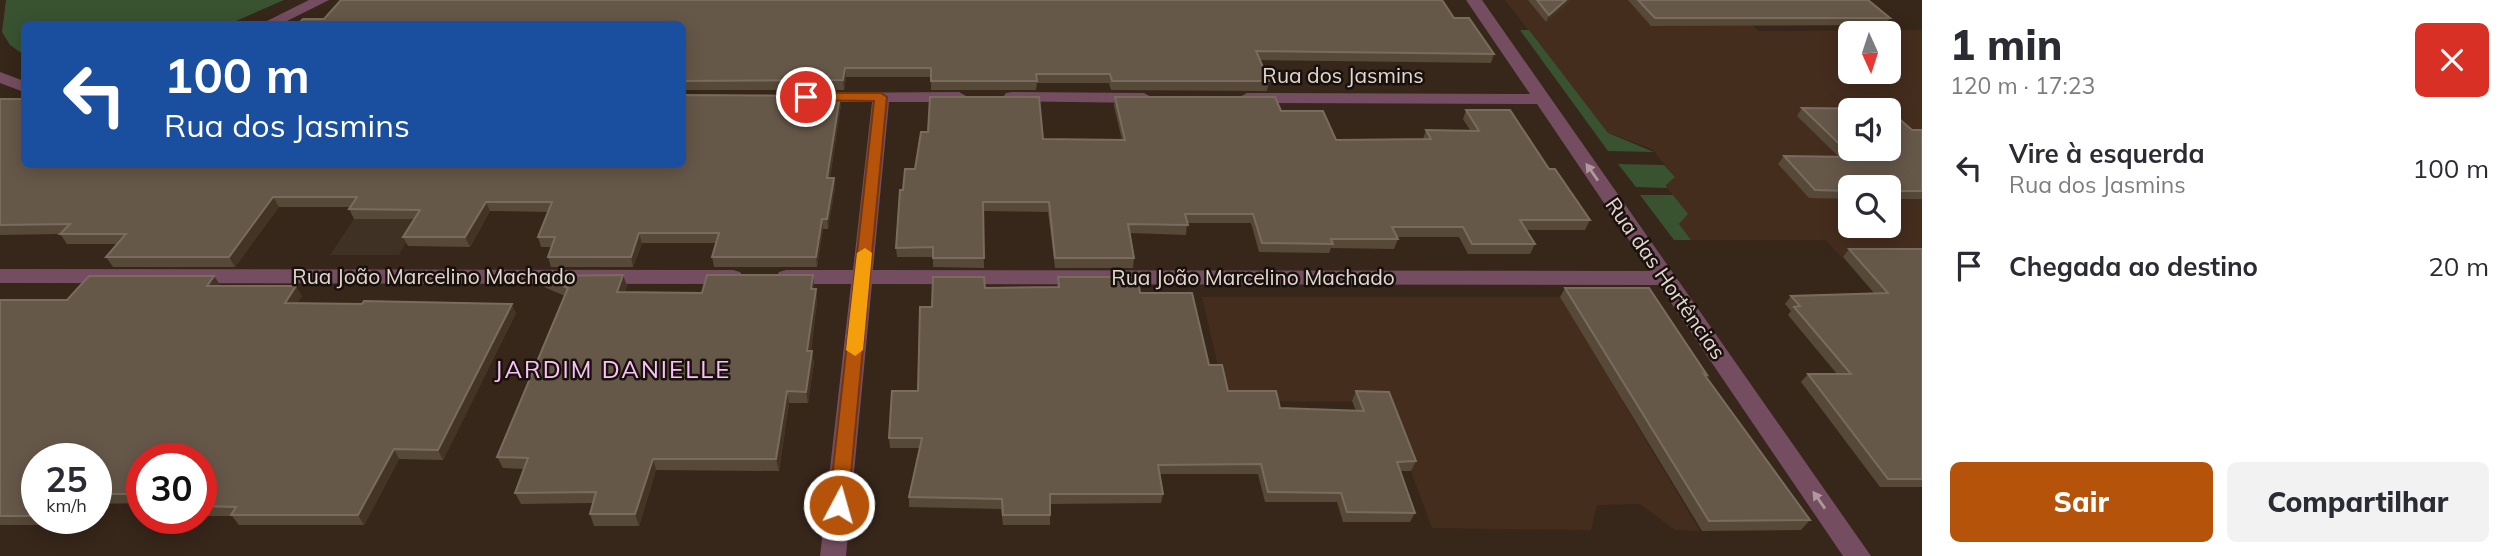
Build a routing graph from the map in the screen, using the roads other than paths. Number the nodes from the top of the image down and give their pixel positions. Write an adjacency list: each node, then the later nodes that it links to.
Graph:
1 (321, 0): 3 (street)
2 (1474, 0): 12 (street, Rua das Hortências)
3 (276, 21)
4 (0, 77): 5 (street)
5 (21, 88)
6 (21, 90): 7 (street)
7 (0, 92)
8 (801, 97): 9 (street)
9 (881, 97): 10 (street); 14 (street)
10 (1156, 98)
11 (1225, 98): 12 (street, Rua dos Jasmins)
12 (1542, 99): 15 (street, Rua das Hortências, one-way to 12)
13 (0, 276): 14 (street, Rua João Marcelino Machado)
14 (862, 277): 15 (street, Rua João Marcelino Machado); 16 (street)
15 (1666, 278): 17 (street, Rua das Hortências, one-way to 15)
16 (833, 556)
17 (1858, 556)

